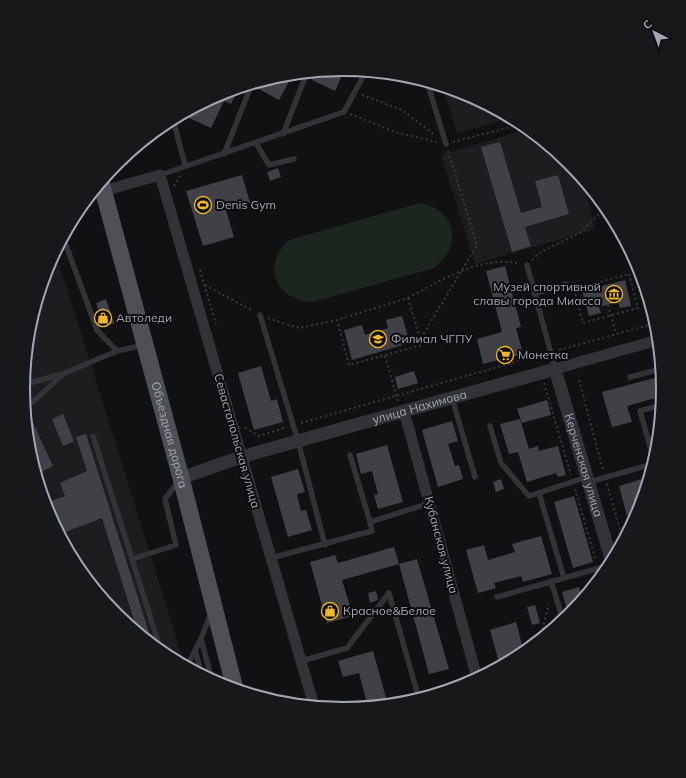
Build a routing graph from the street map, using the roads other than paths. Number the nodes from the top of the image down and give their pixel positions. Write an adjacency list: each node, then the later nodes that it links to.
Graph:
1 (363, 77): 6 (lane)
2 (304, 80): 6 (lane)
3 (429, 88): 8 (lane)
4 (249, 91): 9 (lane)
5 (175, 126): 11 (lane)
6 (283, 134): 7 (lane)
7 (256, 143): 9 (lane); 10 (lane)
8 (446, 144)
9 (224, 154): 11 (lane)
10 (294, 159)
11 (185, 168): 12 (lane)
12 (160, 175): 13 (street); 37 (street, Севастопольская улица)
13 (104, 188)
14 (99, 193): 21 (main road, Объездная дорога)
15 (66, 245): 22 (lane)
16 (527, 265): 18 (lane)
17 (574, 290): 18 (lane)
18 (534, 294): 23 (lane)
19 (260, 315): 34 (lane)
20 (652, 342): 23 (street, улица Нахимова)
21 (146, 345): 22 (lane); 40 (main road, Объездная дорога)
22 (117, 351): 25 (lane)
23 (555, 369): 28 (street, улица Нахимова); 41 (street, Керченская улица)
24 (655, 370): 26 (lane)
25 (65, 373): 27 (lane); 29 (lane)
26 (630, 377)
27 (30, 383)
28 (452, 398): 31 (street, улица Нахимова); 39 (lane)
29 (31, 403)
30 (655, 407): 35 (lane)
31 (403, 412): 34 (street, улица Нахимова); 43 (street, Кубанская улица)
32 (490, 426): 42 (lane)
33 (93, 436): 48 (lane)
34 (298, 442): 37 (street, улица Нахимова); 45 (lane)
35 (650, 447)
36 (350, 455): 44 (lane)
37 (241, 457): 40 (street, улица Нахимова); 47 (street, Севастопольская улица)
38 (646, 466): 41 (lane)
39 (475, 477)
40 (181, 478): 48 (lane); 53 (main road, Объездная дорога)
41 (588, 479): 42 (lane); 46 (street, Керченская улица)
42 (539, 493): 50 (lane)
43 (430, 503): 44 (lane); 62 (street, Кубанская улица)
44 (370, 522): 45 (lane)
45 (325, 545): 47 (lane)
46 (609, 553)
47 (271, 558): 58 (street, Севастопольская улица)
48 (132, 559): 56 (lane)
49 (599, 569): 50 (lane)
50 (564, 578): 51 (lane)
51 (552, 584): 52 (lane); 54 (lane)
52 (497, 597)
53 (214, 606): 55 (lane); 63 (main road, Объездная дорога)
54 (561, 613)
55 (201, 639): 57 (lane); 61 (lane)
56 (158, 641)
57 (195, 651): 59 (lane); 60 (lane)
58 (301, 661): 64 (lane); 65 (street, Севастопольская улица)
59 (190, 662)
60 (200, 667)
61 (210, 672)
62 (476, 672)
63 (233, 682)
64 (417, 693)
65 (312, 700)

